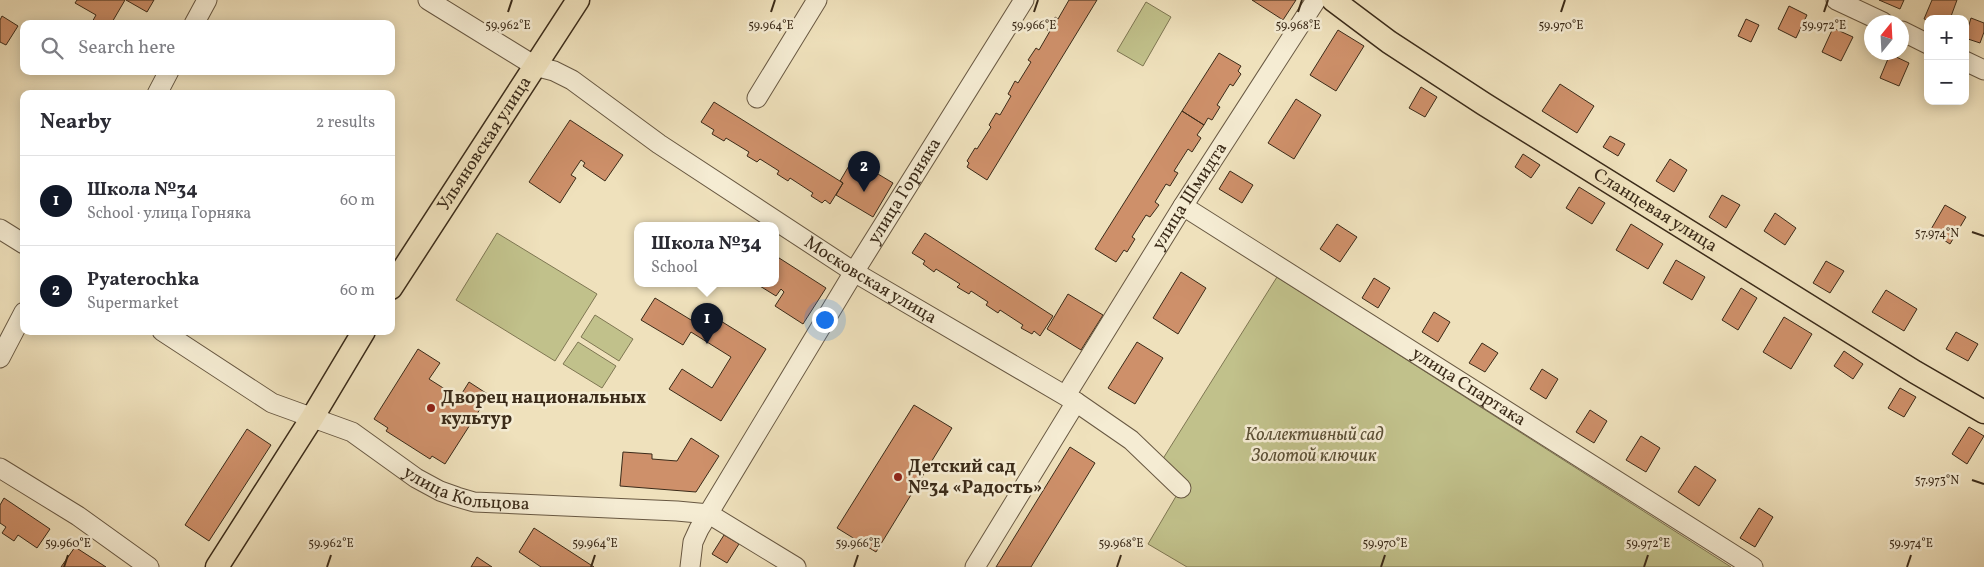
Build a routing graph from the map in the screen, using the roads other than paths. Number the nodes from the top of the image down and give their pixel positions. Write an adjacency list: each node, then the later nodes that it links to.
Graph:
1 (207, 0): 10 (street)
2 (428, 0): 14 (street, Московская улица)
3 (578, 0): 14 (main road, Ульяновская улица)
4 (817, 0): 18 (street)
5 (1024, 0): 24 (street, улица Горняка)
6 (1316, 0): 19 (street, улица Шмидта)
7 (1333, 0): 31 (main road, Сланцевая улица)
8 (1836, 0): 9 (street)
9 (1869, 15)
10 (196, 20)
11 (1909, 34): 12 (street)
12 (1924, 42)
13 (1969, 64): 15 (street)
14 (535, 66): 20 (street, Московская улица); 25 (main road, Ульяновская улица)
15 (1984, 70)
16 (167, 75): 17 (street)
17 (158, 90)
18 (757, 98)
19 (1183, 206): 30 (street, улица Шмидта); 41 (street, улица Спартака)
20 (778, 222)
21 (779, 223): 24 (street, Московская улица)
22 (0, 229): 23 (street)
23 (20, 242)
24 (854, 272): 30 (street, Московская улица); 35 (street, улица Горняка)
25 (395, 282)
26 (20, 320): 29 (street)
27 (168, 335): 32 (street, улица Кольцова)
28 (362, 335): 32 (main road)
29 (0, 358)
30 (1071, 398): 34 (street, Московская улица); 40 (street, улица Шмидта)
31 (1984, 412)
32 (312, 418): 35 (street, улица Кольцова); 37 (main road)
33 (0, 468): 36 (street)
34 (1181, 488)
35 (709, 514): 38 (street, улица Горняка); 39 (street, улица Кольцова)
36 (149, 567)
37 (217, 567)
38 (690, 567)
39 (796, 567)
40 (975, 567)
41 (1753, 567)

